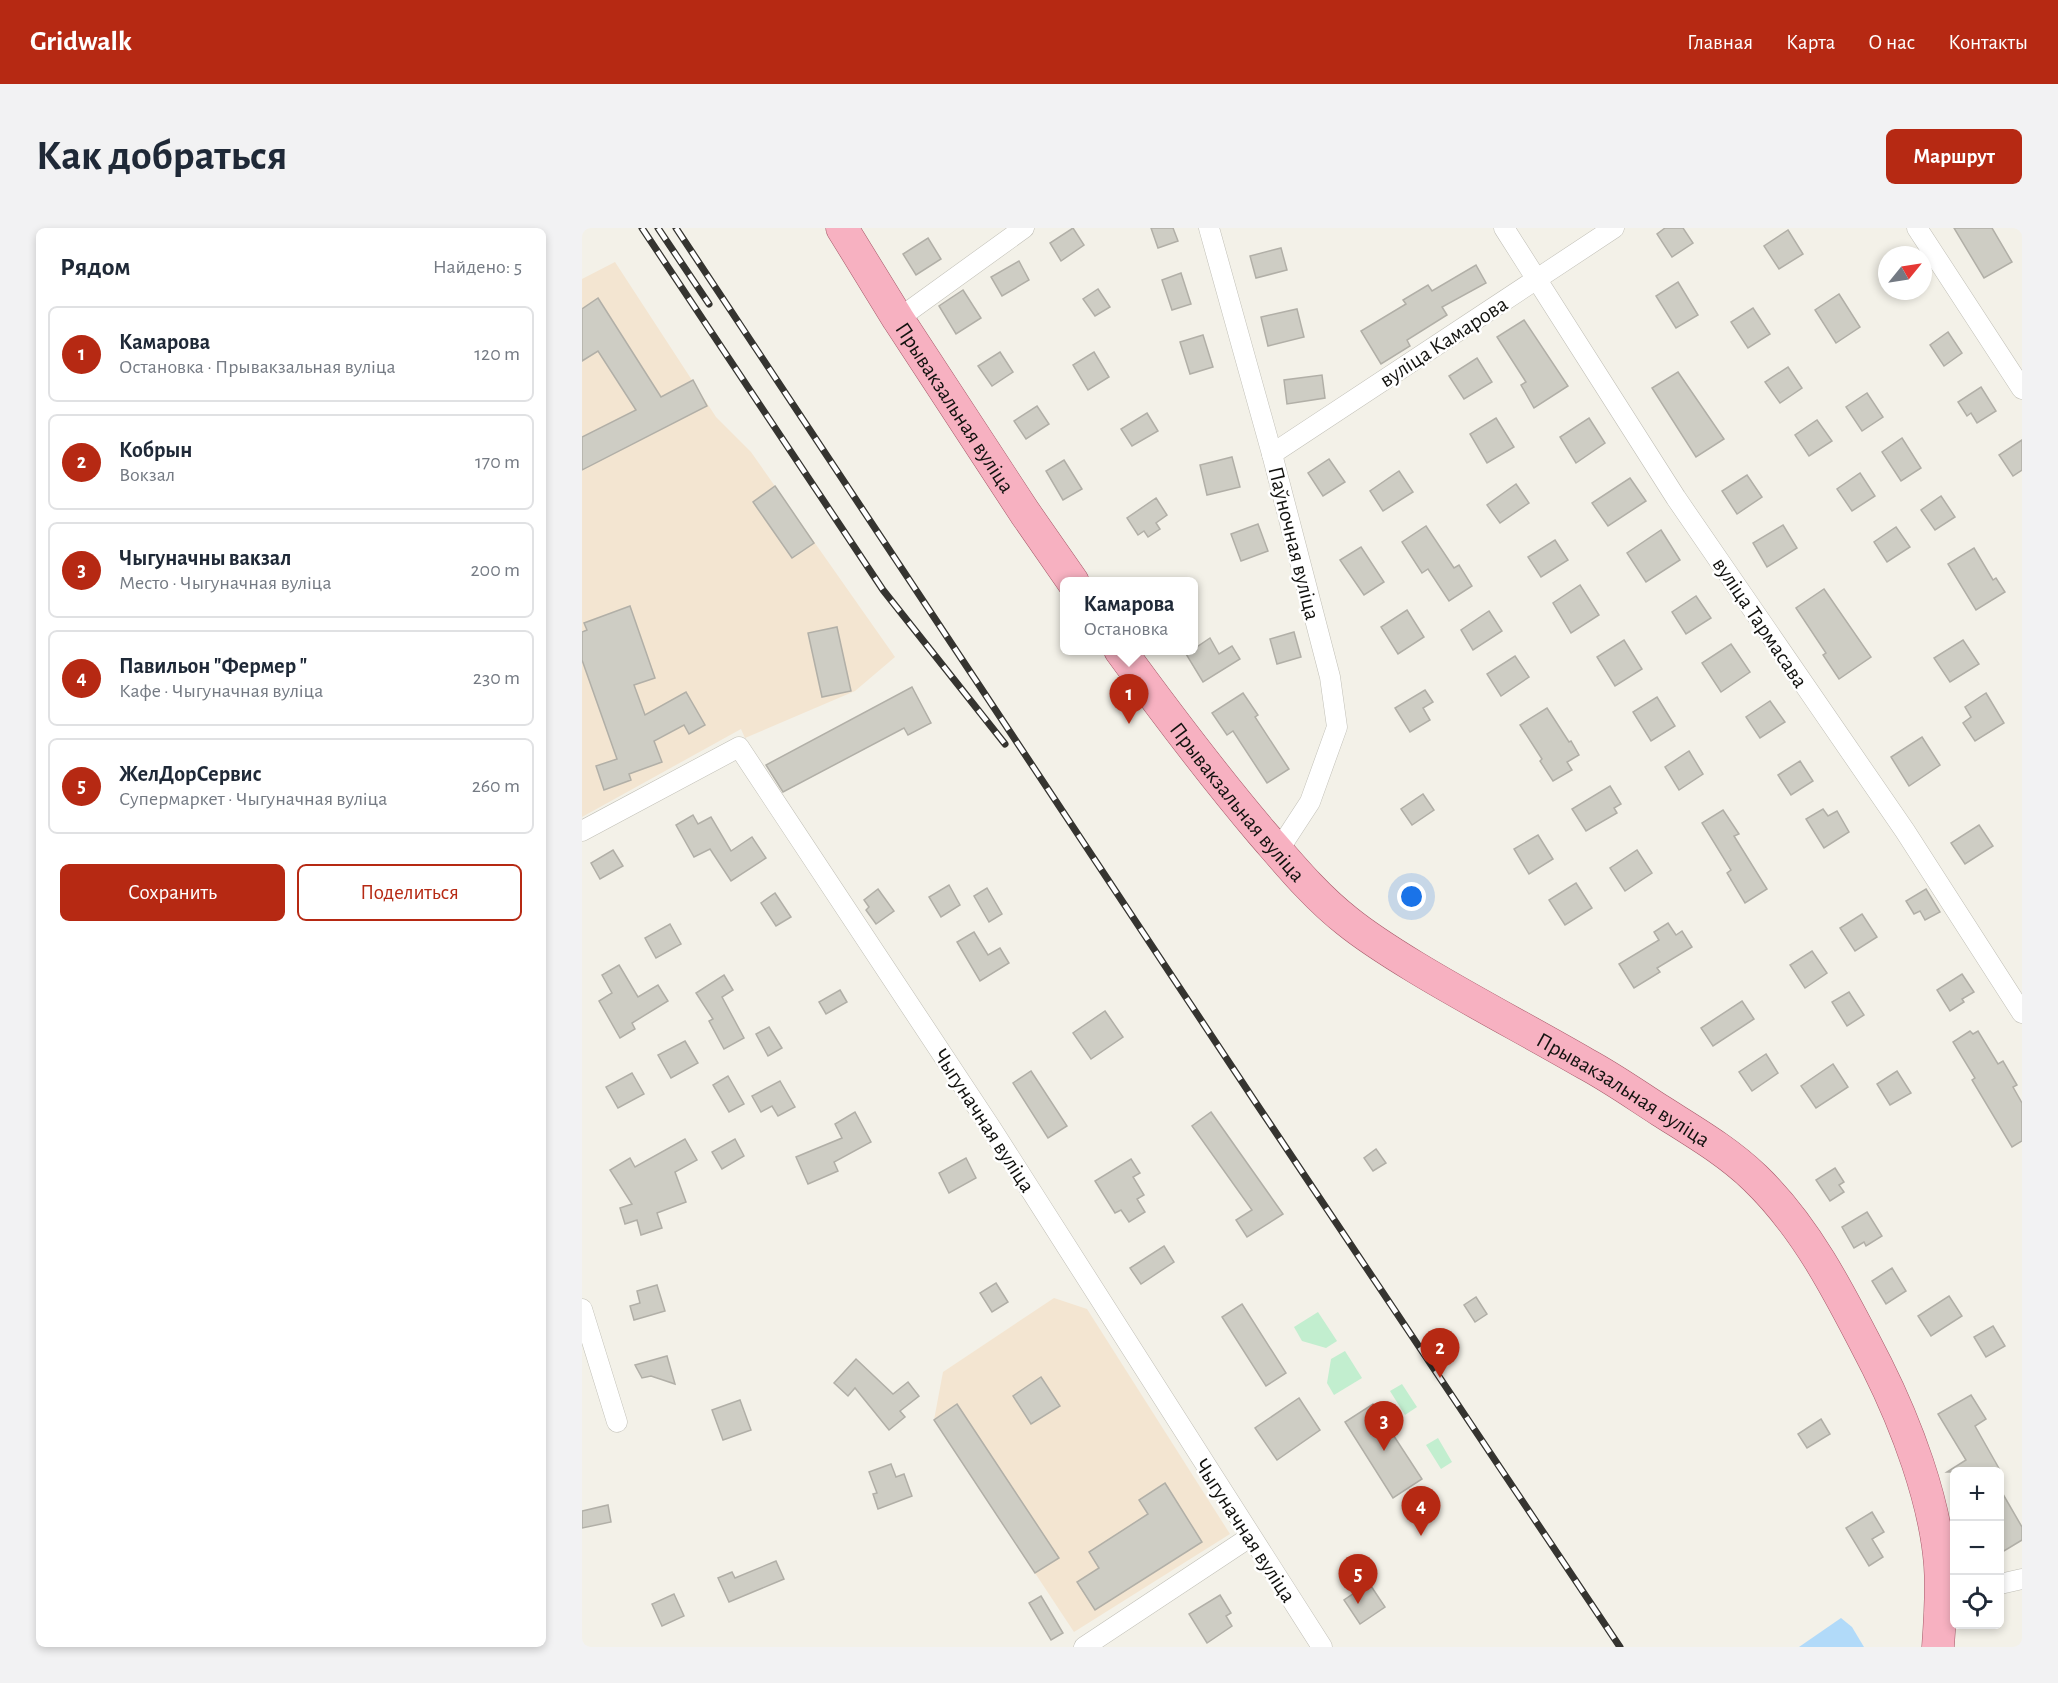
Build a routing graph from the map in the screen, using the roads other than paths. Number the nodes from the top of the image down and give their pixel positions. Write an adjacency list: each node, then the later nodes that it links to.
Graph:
1 (842, 228): 8 (main road, Прывакзальная вуліца)
2 (1024, 228): 8 (street)
3 (1209, 228): 10 (street, Паўночная вуліца)
4 (1504, 228): 7 (street, вуліца Тармасава)
5 (1614, 228): 7 (street, вуліца Камарова)
6 (1917, 228): 9 (street)
7 (1536, 280): 10 (street, вуліца Камарова); 15 (street, вуліца Тармасава)
8 (898, 319): 11 (main road, Прывакзальная вуліца)
9 (2022, 389)
10 (1272, 454): 14 (street, Паўночная вуліца)
11 (1070, 577)
12 (1123, 655): 14 (main road, Прывакзальная вуліца)
13 (582, 831): 18 (street, Чыгуначная вуліца)
14 (1278, 851): 21 (main road, Прывакзальная вуліца)
15 (2022, 1013)
16 (582, 1309): 17 (street)
17 (616, 1422)
18 (1250, 1536): 22 (street); 23 (street, Чыгуначная вуліца)
19 (2022, 1579): 20 (street)
20 (2004, 1583)
21 (1948, 1595): 24 (main road, Прывакзальная вуліца)
22 (1084, 1647)
23 (1322, 1647)
24 (1938, 1647)

